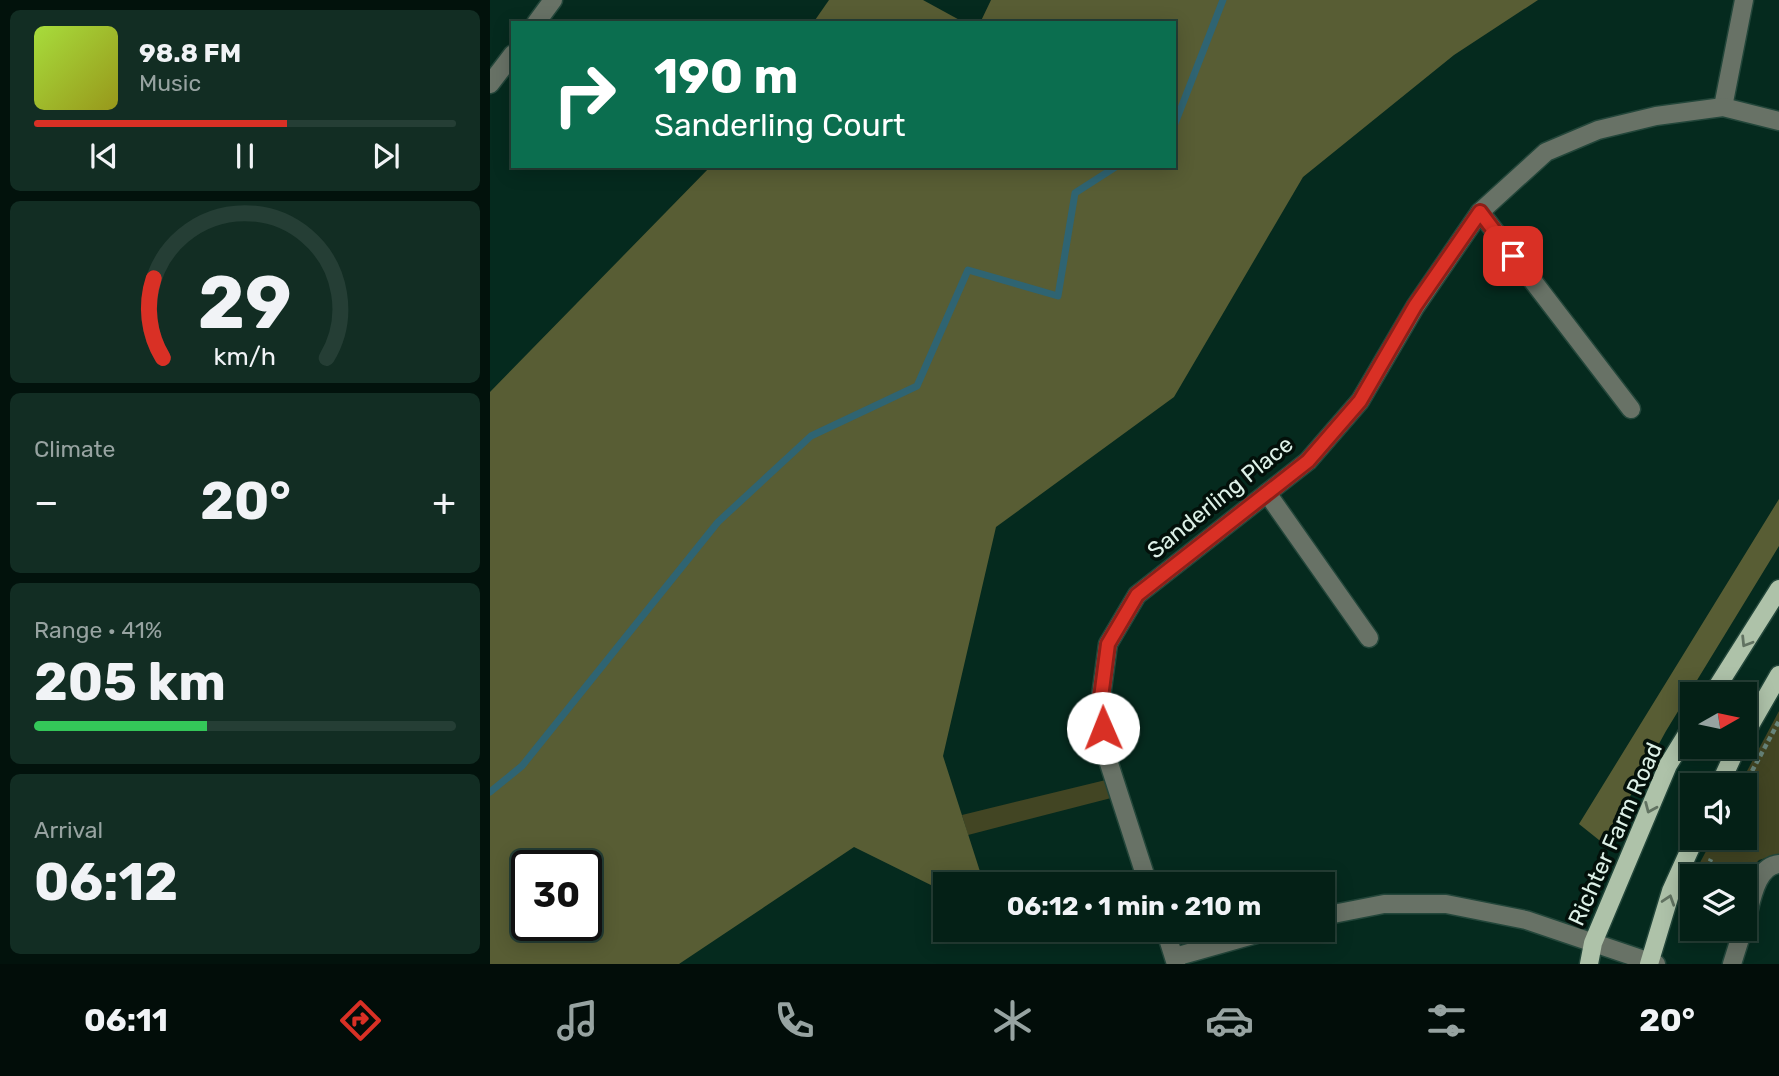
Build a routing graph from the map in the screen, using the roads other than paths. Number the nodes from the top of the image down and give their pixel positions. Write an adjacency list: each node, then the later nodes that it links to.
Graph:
1 (553, 0): 3 (street)
2 (1744, 0): 6 (street)
3 (537, 21)
4 (511, 57): 5 (street)
5 (490, 84)
6 (1723, 107): 7 (street, Sanderling Place); 8 (street, Sanderling Place)
7 (1779, 121)
8 (1480, 212): 9 (street); 10 (street, Sanderling Place)
9 (1631, 409)
10 (1267, 493): 12 (street); 19 (street, Sanderling Place)
11 (1779, 589): 14 (main road, one-way to 14)
12 (1369, 638)
13 (1779, 675): 15 (main road)
14 (1720, 682)
15 (1757, 713)
16 (1680, 746): 25 (main road, Richter Farm Road, one-way to 25)
17 (1690, 850): 27 (main road, one-way to 17)
18 (1779, 864): 20 (street)
19 (1144, 872)
20 (1757, 888)
21 (1335, 914): 25 (street)
22 (1739, 941): 29 (street)
23 (1169, 942): 26 (street)
24 (1234, 942): 26 (street)
25 (1593, 943): 27 (street); 28 (main road, Richter Farm Road)
26 (1175, 961)
27 (1652, 963)
28 (1588, 964)
29 (1732, 964)

